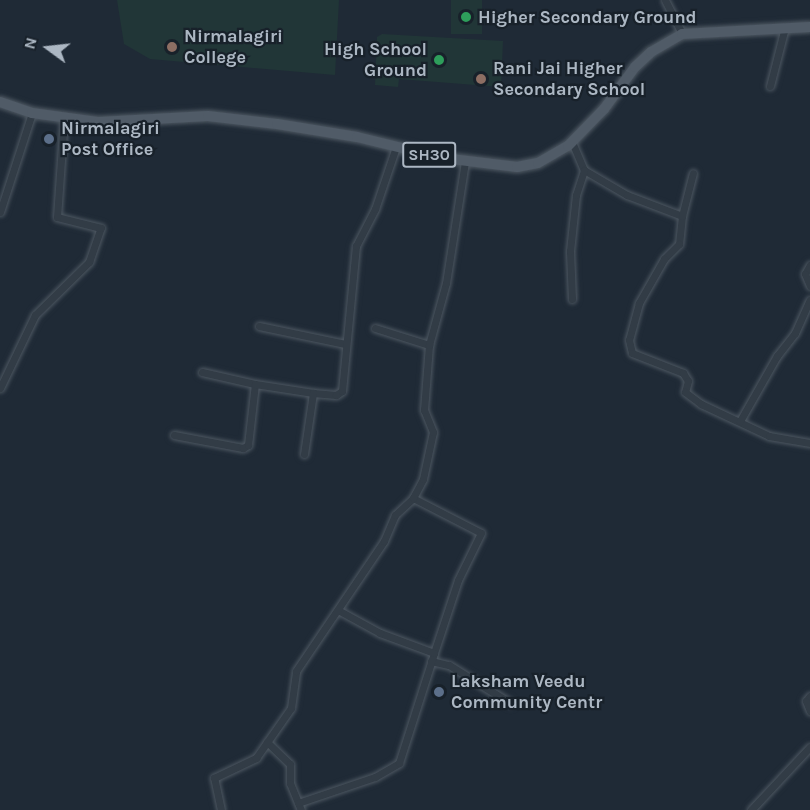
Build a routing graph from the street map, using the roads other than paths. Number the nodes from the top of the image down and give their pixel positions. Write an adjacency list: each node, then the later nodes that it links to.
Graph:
1 (665, 0): 4 (street)
2 (785, 27): 3 (main road, SH30); 4 (main road, SH30); 5 (street)
3 (810, 27)
4 (682, 34): 9 (main road, SH30)
5 (770, 86)
6 (0, 102): 7 (main road, SH30)
7 (32, 113): 8 (main road, SH30); 14 (street)
8 (63, 118): 10 (main road, SH30); 26 (street)
9 (573, 142): 11 (main road, SH30); 12 (street)
10 (396, 147): 11 (main road, SH30); 22 (street)
11 (465, 161): 23 (street)
12 (584, 170): 15 (street); 18 (street)
13 (693, 173): 15 (street)
14 (0, 212)
15 (682, 216): 28 (street)
16 (810, 265): 17 (street)
17 (810, 286)
18 (572, 299)
19 (810, 300): 28 (street)
20 (259, 326): 22 (street)
21 (375, 328): 23 (street)
22 (345, 344): 27 (street)
23 (429, 345): 32 (street)
24 (202, 372): 25 (street)
25 (255, 384): 27 (street); 29 (street)
26 (0, 388)
27 (313, 393): 31 (street)
28 (740, 421): 30 (street)
29 (174, 435)
30 (810, 443)
31 (304, 454)
32 (413, 498): 33 (street); 34 (street)
33 (338, 610): 34 (street); 38 (street)
34 (433, 657): 36 (street); 40 (street)
35 (810, 696): 37 (street)
36 (510, 703)
37 (810, 711)
38 (267, 742): 40 (street); 41 (street)
39 (810, 747): 42 (street)
40 (300, 807)
41 (221, 810)
42 (751, 810)

